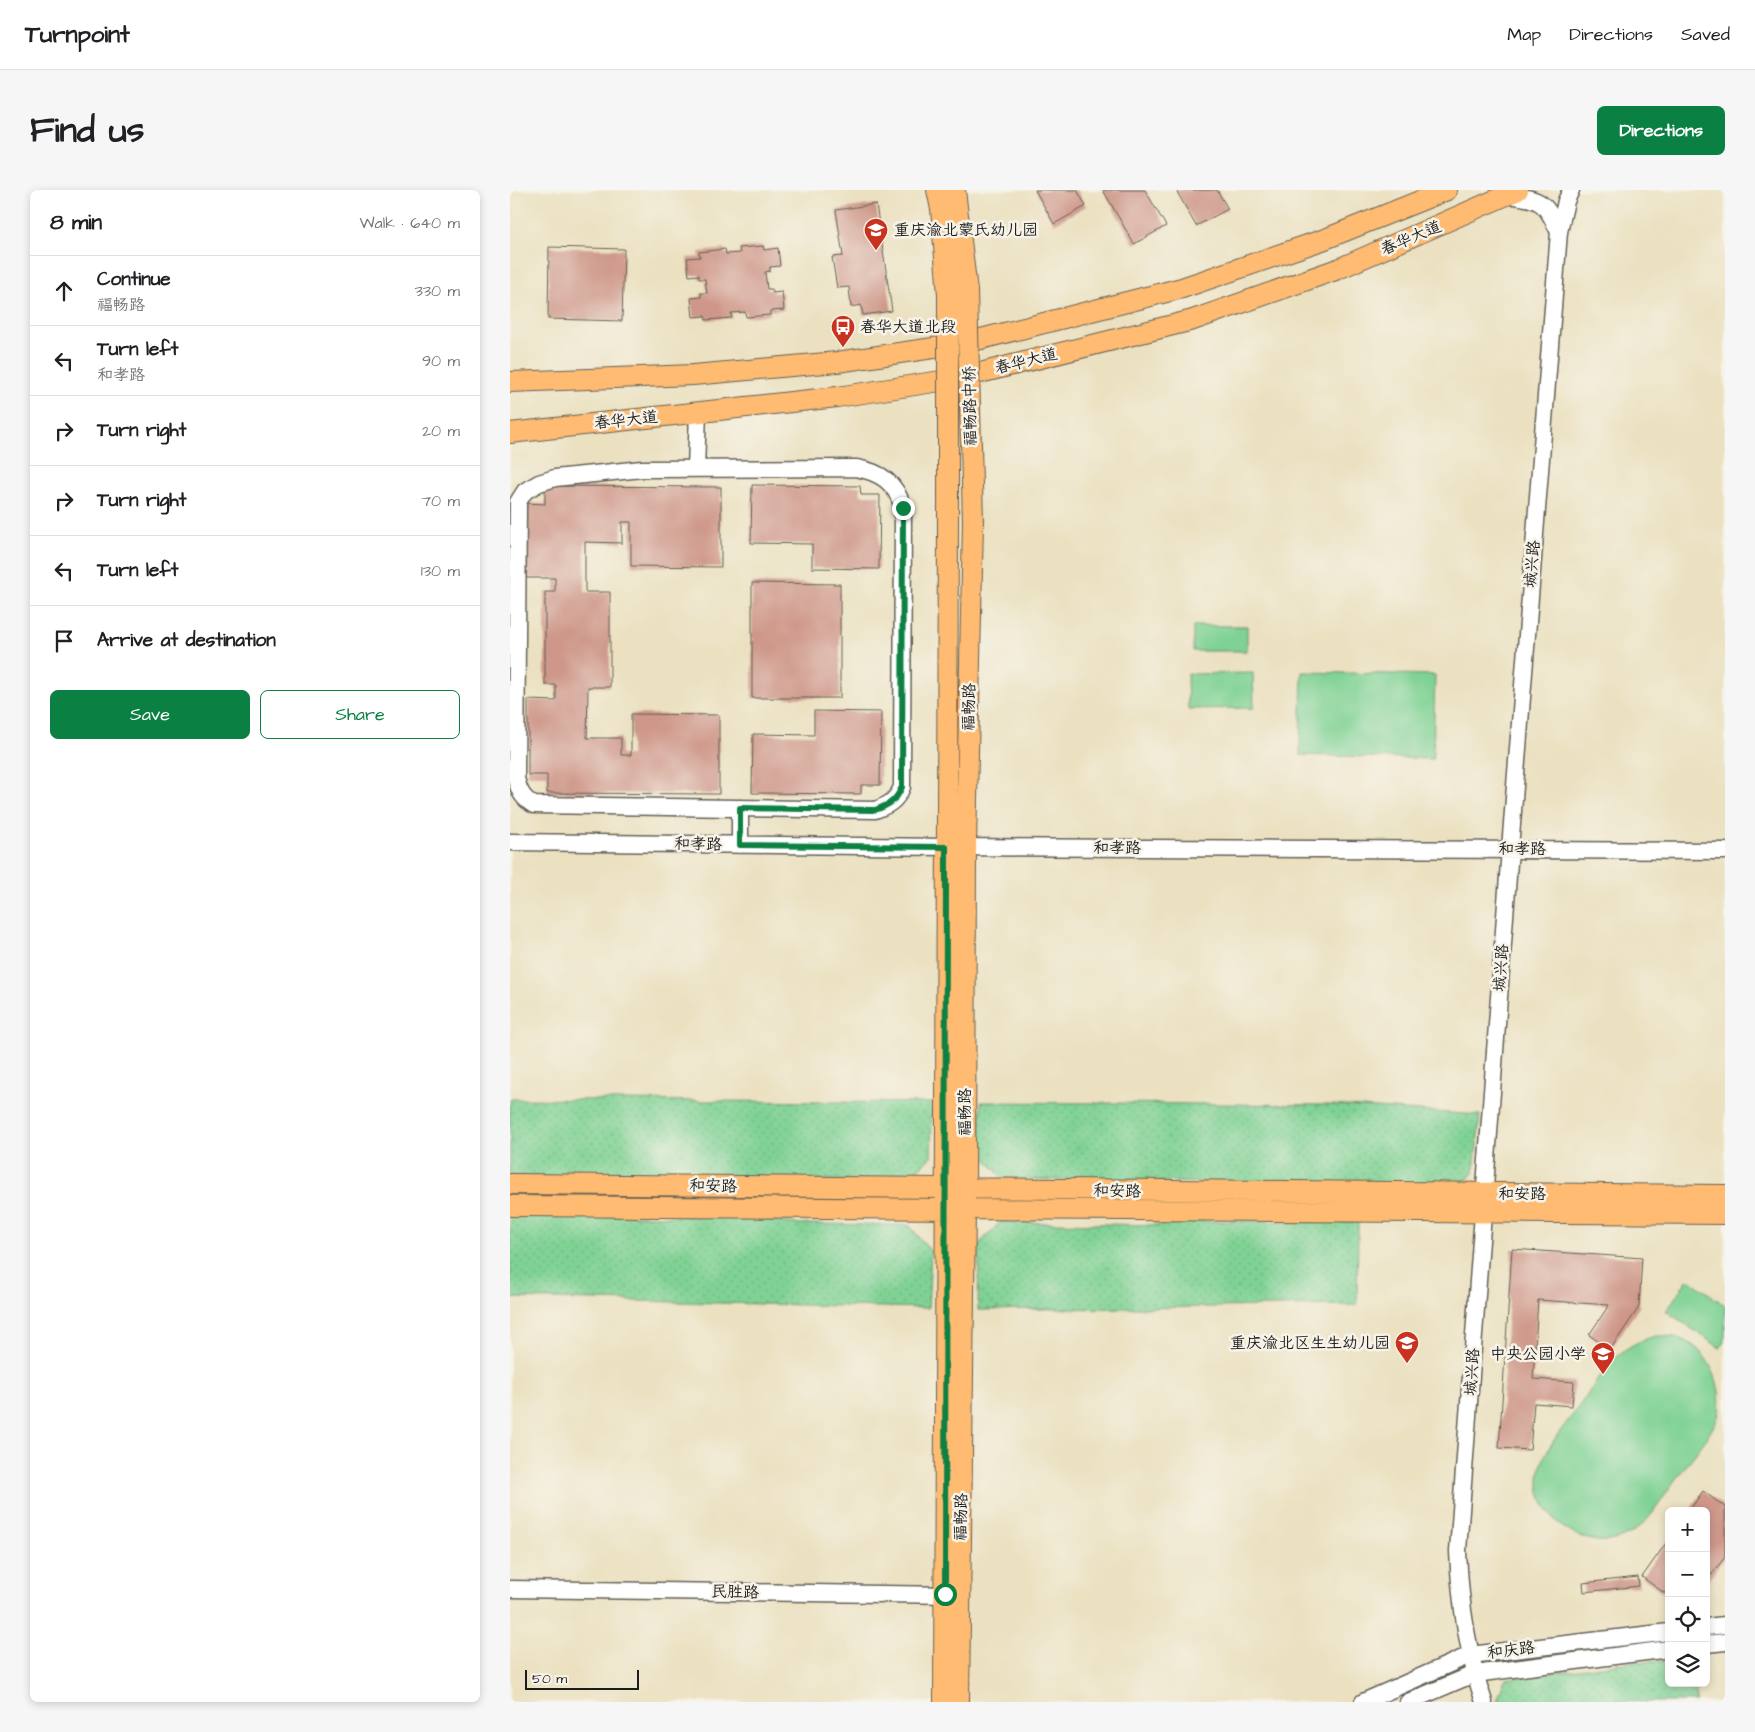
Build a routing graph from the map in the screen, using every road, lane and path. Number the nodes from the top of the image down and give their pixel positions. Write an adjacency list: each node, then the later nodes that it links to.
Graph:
1 (937, 190): 7 (main road)
2 (956, 190): 7 (main road)
3 (1447, 190): 8 (main road, 春华大道)
4 (1571, 190): 6 (street, 城兴路)
5 (1514, 192): 6 (street); 9 (main road, 春华大道)
6 (1559, 232): 19 (street, 城兴路)
7 (957, 293): 12 (main road, 福畅路中桥, bridge); 13 (main road, 福畅路中桥, bridge)
8 (510, 382)
9 (698, 412): 10 (main road, 春华大道); 11 (street)
10 (510, 433)
11 (696, 469): 14 (street); 14 (street)
12 (973, 522): 18 (main road, 福畅路)
13 (948, 523): 17 (main road, 福畅路)
14 (740, 808): 16 (street)
15 (510, 842): 16 (street, 和孝路)
16 (740, 845): 17 (street, 和孝路)
17 (946, 847): 18 (street, 和孝路); 22 (main road, 福畅路)
18 (966, 848): 19 (street, 和孝路); 23 (main road, 福畅路)
19 (1510, 849): 20 (street, 和孝路); 25 (street, 城兴路)
20 (1725, 851)
21 (510, 1184): 22 (main road, 和安路)
22 (945, 1189): 23 (main road, 和安路); 27 (main road, 福畅路)
23 (965, 1190): 25 (main road, 和安路); 28 (main road, 福畅路)
24 (1725, 1195): 25 (main road, 和安路)
25 (1484, 1204): 28 (main road, 和安路); 29 (main road, 和安路); 38 (street, 城兴路)
26 (510, 1206): 27 (main road, 和安路)
27 (945, 1210): 28 (main road, 和安路); 31 (main road, 福畅路)
28 (965, 1211): 31 (main road, 福畅路)
29 (1725, 1214)
30 (510, 1589): 31 (street, 民胜路)
31 (952, 1595): 40 (main road, 福畅路); 41 (main road, 福畅路)
32 (1725, 1625): 33 (street)
33 (1710, 1627)
34 (1665, 1632): 38 (street, 和庆路)
35 (1725, 1642): 36 (street)
36 (1710, 1644)
37 (1665, 1650): 39 (street, 和庆路)
38 (1470, 1656): 39 (street, 城兴路); 42 (street, 和庆路)
39 (1474, 1674): 43 (street, 和庆路); 44 (street, 城兴路)
40 (944, 1702)
41 (960, 1702)
42 (1363, 1702)
43 (1408, 1702)
44 (1484, 1702)

